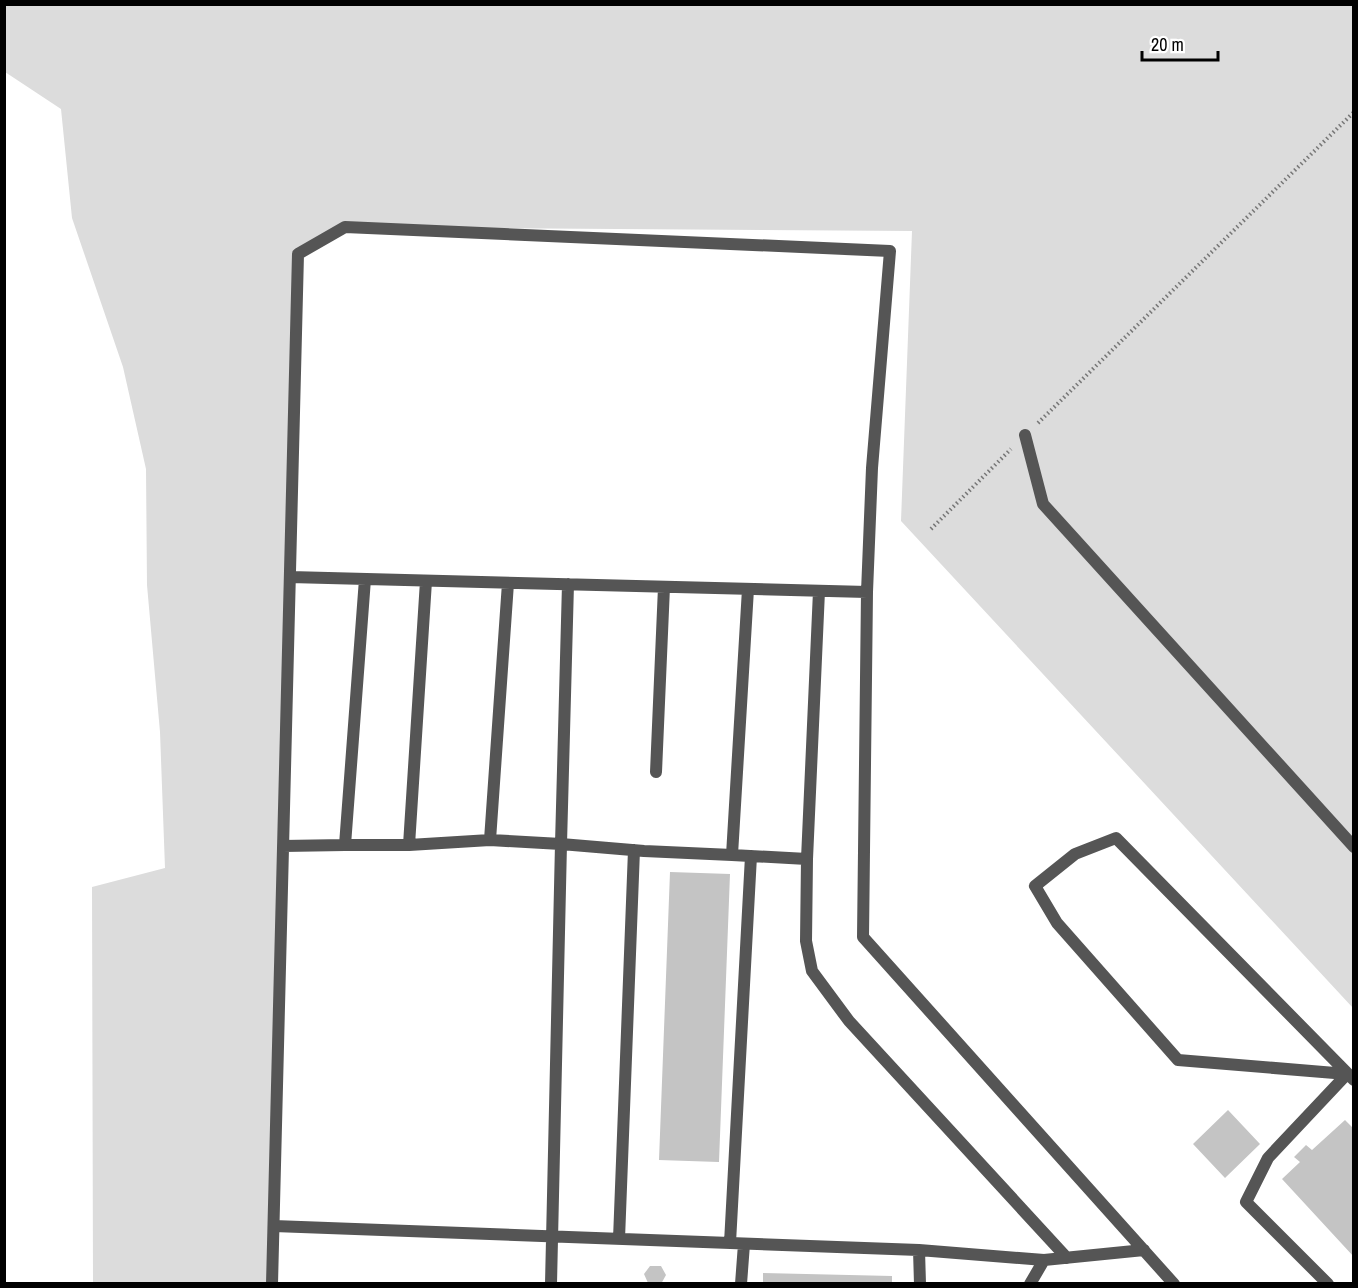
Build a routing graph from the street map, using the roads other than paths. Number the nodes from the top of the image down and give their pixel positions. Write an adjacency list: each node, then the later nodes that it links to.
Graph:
1 (1025, 435): 17 (lane)
2 (290, 577): 3 (lane); 10 (lane); 16 (lane)
3 (365, 579): 4 (lane); 14 (lane)
4 (426, 581): 5 (lane); 15 (lane)
5 (508, 583): 6 (lane); 12 (lane)
6 (568, 584): 7 (lane); 13 (lane)
7 (664, 587): 8 (lane); 11 (lane)
8 (748, 589): 9 (lane); 19 (lane)
9 (819, 591): 10 (lane); 21 (lane)
10 (867, 592): 29 (lane)
11 (656, 772)
12 (490, 840): 13 (lane); 15 (lane)
13 (561, 844): 18 (lane); 24 (lane)
14 (345, 845): 15 (lane); 16 (lane)
15 (409, 845)
16 (283, 846): 23 (lane)
17 (1353, 847)
18 (634, 850): 19 (lane); 25 (lane)
19 (732, 855): 20 (lane)
20 (751, 856): 21 (lane); 26 (lane)
21 (807, 859): 30 (lane)
22 (1350, 1077): 22 (lane); 38 (lane)
23 (274, 1226): 24 (lane); 32 (lane)
24 (553, 1237): 25 (lane); 33 (lane)
25 (619, 1239): 26 (lane)
26 (730, 1243): 27 (lane)
27 (744, 1244): 28 (lane); 34 (lane)
28 (919, 1250): 31 (lane); 35 (lane)
29 (1144, 1250): 30 (lane); 37 (lane)
30 (1067, 1258): 31 (lane)
31 (1044, 1260): 36 (lane)
32 (272, 1284)
33 (551, 1284)
34 (741, 1284)
35 (920, 1284)
36 (1030, 1284)
37 (1174, 1284)
38 (1328, 1284)

